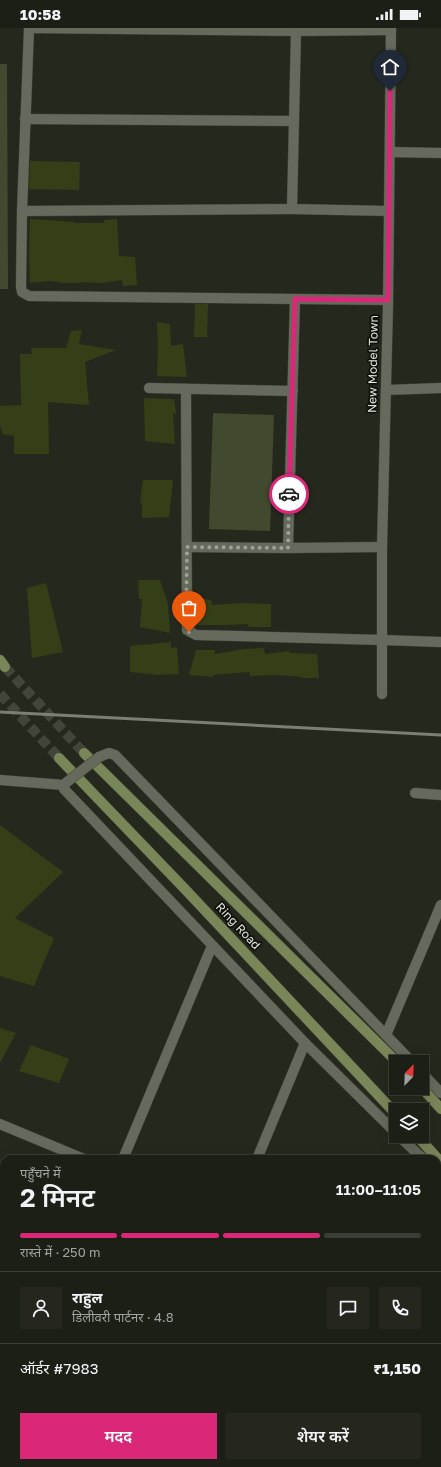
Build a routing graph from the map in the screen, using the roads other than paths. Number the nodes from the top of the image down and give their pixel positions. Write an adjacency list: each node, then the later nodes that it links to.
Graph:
1 (29, 28): 2 (street); 6 (street)
2 (102, 29): 3 (street)
3 (206, 29): 5 (street)
4 (390, 29): 5 (street); 8 (street, New Model Town)
5 (296, 31): 7 (street)
6 (25, 119): 7 (street); 11 (street)
7 (294, 121): 10 (street)
8 (390, 152): 9 (street); 12 (street, New Model Town)
9 (441, 153)
10 (292, 209): 11 (street); 12 (street)
11 (22, 211): 13 (street)
12 (389, 211): 14 (street, New Model Town)
13 (295, 299): 14 (street); 19 (street)
14 (388, 300): 18 (street, New Model Town)
15 (148, 388): 17 (street)
16 (441, 388): 18 (street)
17 (186, 389): 19 (street); 20 (street)
18 (386, 390): 21 (street, New Model Town)
19 (293, 391): 22 (street)
20 (187, 547): 22 (street); 23 (street)
21 (382, 547): 22 (street); 23 (street, New Model Town)
22 (288, 548)
23 (382, 640): 24 (street); 25 (street, New Model Town)
24 (441, 642)
25 (382, 694)
26 (84, 753): 36 (street, Ring Road)
27 (59, 758): 41 (street, Ring Road)
28 (0, 780): 29 (street)
29 (65, 783): 33 (street); 34 (street, bridge)
30 (415, 794): 31 (street)
31 (441, 795)
32 (441, 906): 34 (street)
33 (212, 946): 35 (street); 48 (street)
34 (386, 1035): 37 (street)
35 (305, 1043): 44 (street); 49 (street)
36 (391, 1055)
37 (405, 1055)
38 (429, 1080): 39 (street)
39 (441, 1093)
40 (428, 1095): 42 (street)
41 (389, 1107)
42 (441, 1109)
43 (0, 1124): 47 (street)
44 (389, 1126)
45 (406, 1143): 50 (street)
46 (423, 1143): 51 (street)
47 (74, 1155)
48 (125, 1155)
49 (259, 1155)
50 (419, 1155)
51 (435, 1155)

